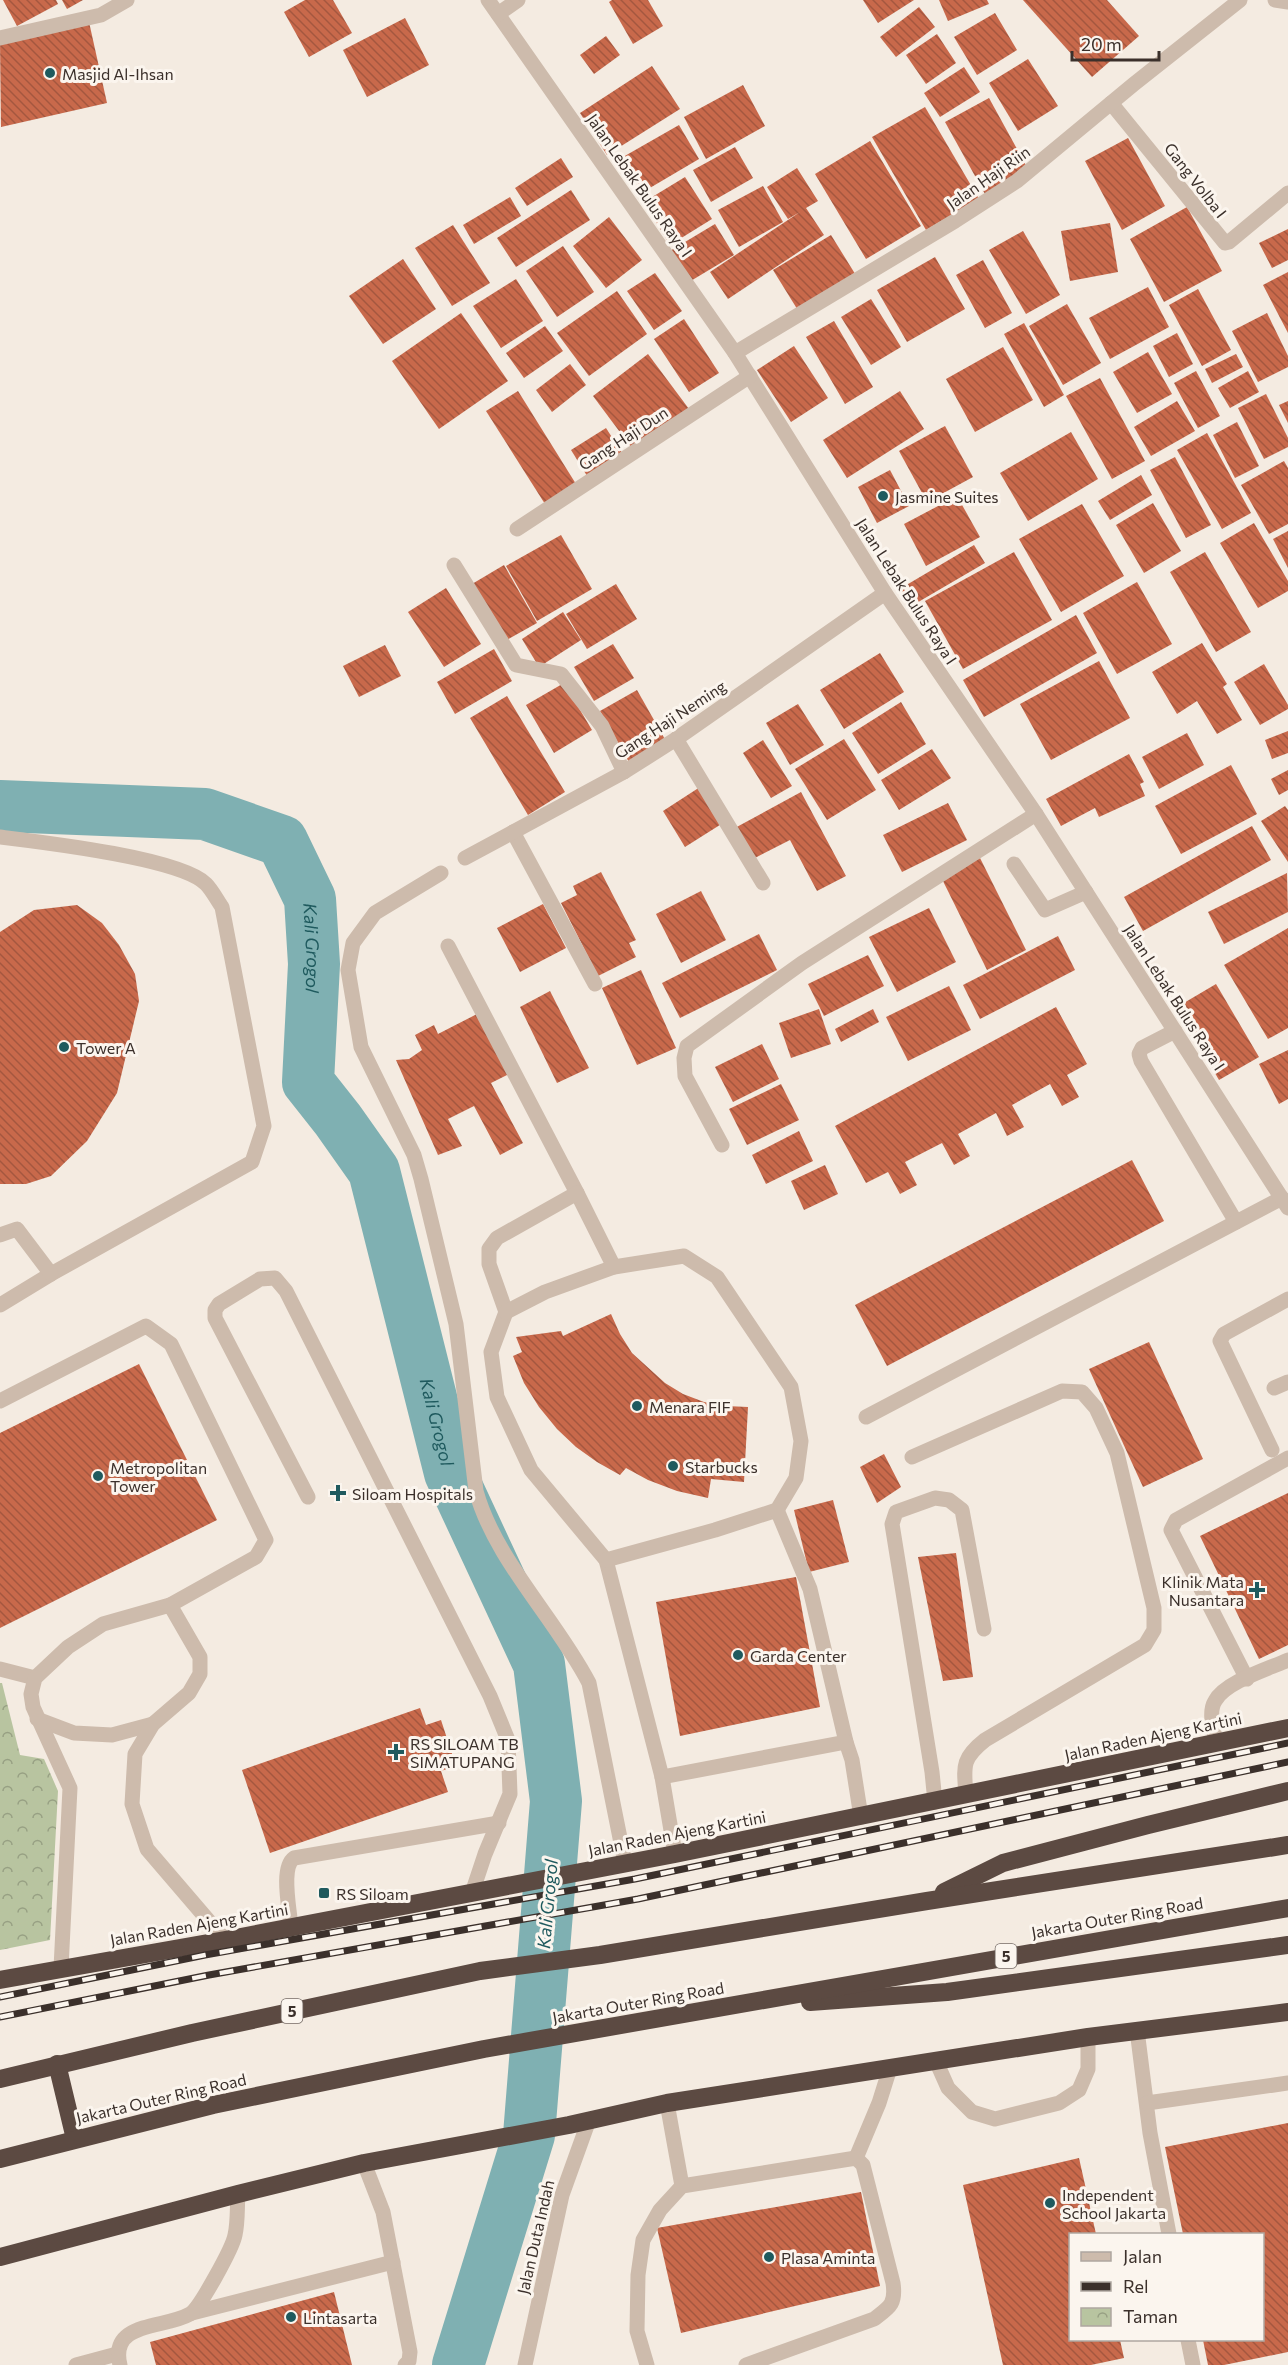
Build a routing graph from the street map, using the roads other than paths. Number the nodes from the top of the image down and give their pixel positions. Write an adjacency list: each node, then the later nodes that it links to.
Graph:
1 (127, 0): 8 (street)
2 (488, 0): 7 (street, Jalan Lebak Bulus Raya I)
3 (518, 0): 7 (street)
4 (1240, 0): 9 (street, Jalan Haji Riin)
5 (1275, 0): 6 (street)
6 (1288, 2)
7 (498, 14): 11 (street, Jalan Lebak Bulus Raya I)
8 (0, 38)
9 (1112, 103): 10 (street, Gang Volba I); 11 (street, Jalan Haji Riin)
10 (1288, 193)
11 (735, 353): 12 (street, Jalan Lebak Bulus Raya I)
12 (750, 376): 13 (street, Gang Haji Dun); 15 (street, Jalan Lebak Bulus Raya I)
13 (516, 529)
14 (454, 565): 17 (street)
15 (885, 593): 16 (street, Gang Haji Neming); 18 (street, Jalan Lebak Bulus Raya I)
16 (676, 739): 17 (street, Gang Haji Neming); 24 (street)
17 (624, 772): 19 (street, Gang Haji Neming)
18 (1036, 814): 25 (street, Jalan Lebak Bulus Raya I); 29 (street)
19 (513, 832): 21 (street, Gang Haji Neming); 27 (street)
20 (0, 837): 35 (street)
21 (465, 858)
22 (1014, 864): 25 (street)
23 (441, 873): 66 (street)
24 (763, 883)
25 (1086, 892): 28 (street, Jalan Lebak Bulus Raya I)
26 (448, 946): 30 (street)
27 (595, 984)
28 (1175, 1031): 31 (street, Jalan Lebak Bulus Raya I); 32 (street)
29 (722, 1145)
30 (578, 1193): 34 (street); 38 (street)
31 (1285, 1203): 32 (street)
32 (1236, 1222): 40 (street)
33 (0, 1235): 35 (street)
34 (614, 1267): 38 (street); 45 (street)
35 (51, 1274): 37 (street)
36 (1288, 1299): 41 (street)
37 (0, 1305)
38 (506, 1312): 46 (street)
39 (0, 1401): 47 (street)
40 (866, 1417)
41 (1272, 1450)
42 (912, 1457): 60 (street)
43 (1288, 1458): 52 (street)
44 (308, 1497): 63 (street)
45 (777, 1510): 46 (street); 56 (street)
46 (606, 1560): 58 (street)
47 (170, 1605): 51 (street); 54 (street)
48 (984, 1629): 61 (street)
49 (1288, 1660): 52 (street)
50 (0, 1669): 51 (street)
51 (35, 1678): 53 (street)
52 (1247, 1678): 57 (street)
53 (37, 1719): 54 (street); 73 (street)
54 (153, 1724): 71 (street)
55 (1288, 1728): 57 (highway, Jalan Raden Ajeng Kartini)
56 (846, 1742): 58 (street); 62 (street)
57 (1216, 1743): 60 (highway, Jalan Raden Ajeng Kartini)
58 (662, 1777): 65 (street)
59 (1288, 1791): 68 (highway)
60 (966, 1796): 61 (highway, Jalan Raden Ajeng Kartini)
61 (935, 1802): 62 (highway, Jalan Raden Ajeng Kartini)
62 (861, 1817): 65 (highway, Jalan Raden Ajeng Kartini)
63 (499, 1823): 67 (street); 70 (street)
64 (1288, 1845): 68 (highway, 5)
65 (675, 1854): 66 (highway, Jalan Raden Ajeng Kartini)
66 (617, 1864): 67 (highway, Jalan Raden Ajeng Kartini)
67 (472, 1893): 70 (highway, Jalan Raden Ajeng Kartini)
68 (927, 1901): 80 (highway, 5)
69 (1288, 1908): 75 (highway, Jakarta Outer Ring Road / 5)
70 (291, 1927): 71 (highway, Jalan Raden Ajeng Kartini)
71 (225, 1940): 73 (highway, Jalan Raden Ajeng Kartini)
72 (1288, 1945): 75 (highway)
73 (61, 1968): 74 (highway, Jalan Raden Ajeng Kartini)
74 (0, 1980)
75 (725, 2007): 87 (highway, Jakarta Outer Ring Road / 5)
76 (1288, 2012): 77 (highway)
77 (1137, 2030): 78 (highway); 85 (street)
78 (1088, 2037): 79 (highway); 79 (street)
79 (936, 2061): 81 (highway)
80 (57, 2064): 82 (highway, 5); 87 (highway)
81 (890, 2068): 84 (highway); 88 (street)
82 (0, 2079)
83 (1288, 2083): 85 (street)
84 (667, 2103): 86 (highway); 91 (street)
85 (1147, 2103): 93 (street)
86 (589, 2121): 90 (highway); 101 (street, Jalan Duta Indah)
87 (75, 2139): 89 (highway, Jakarta Outer Ring Road / 5)
88 (856, 2158): 91 (street); 103 (street)
89 (0, 2159)
90 (364, 2163): 92 (highway); 95 (street)
91 (682, 2186): 102 (street)
92 (238, 2194): 94 (highway); 96 (street)
93 (1169, 2233)
94 (0, 2257)
95 (393, 2262): 96 (street); 100 (street)
96 (192, 2313): 98 (street)
97 (1188, 2341): 104 (street)
98 (118, 2359): 99 (street)
99 (76, 2365)
100 (405, 2365)
101 (525, 2365)
102 (647, 2365)
103 (746, 2365)
104 (1193, 2365)

